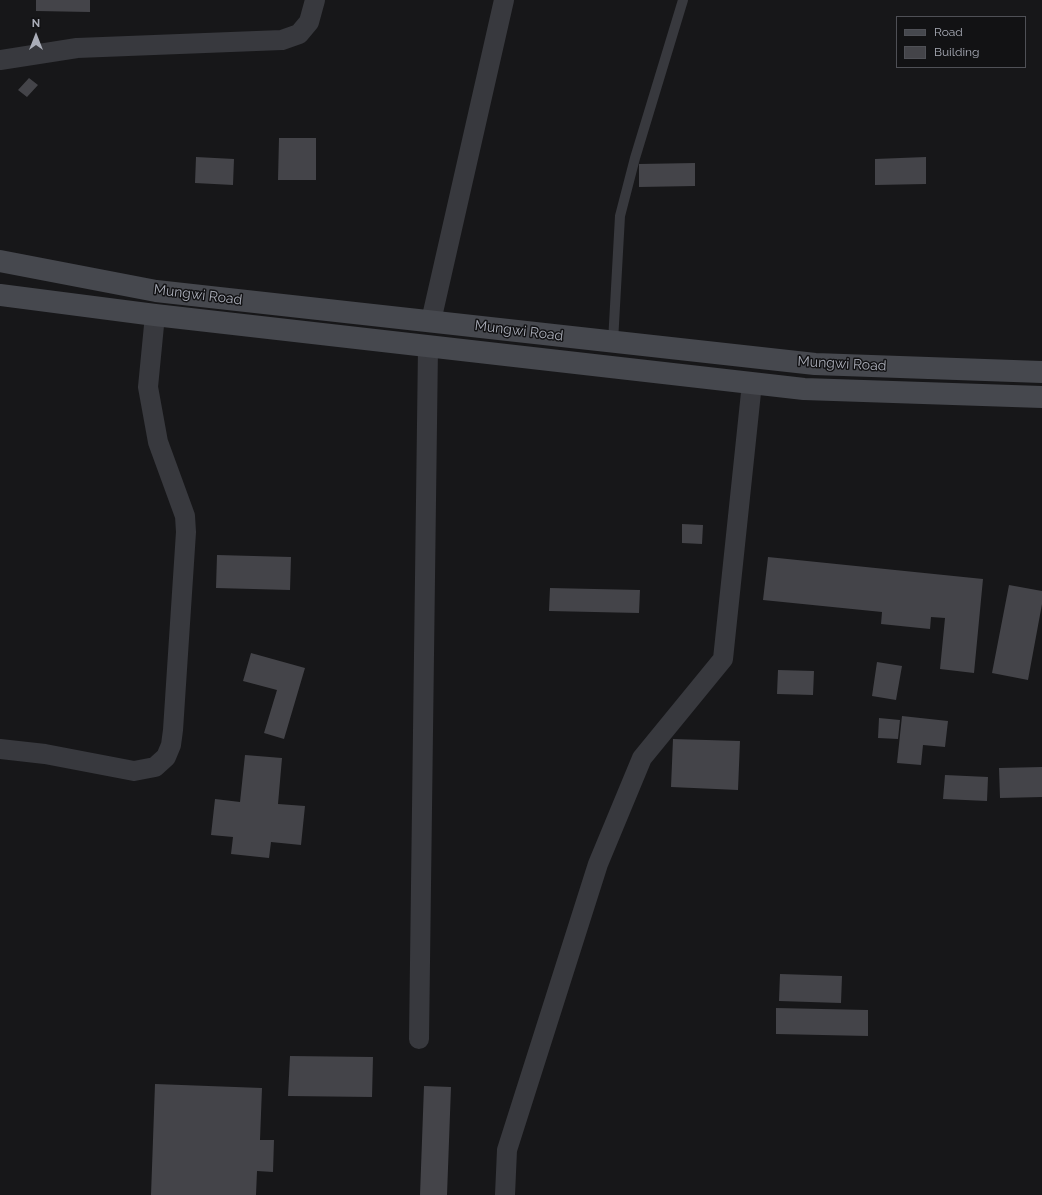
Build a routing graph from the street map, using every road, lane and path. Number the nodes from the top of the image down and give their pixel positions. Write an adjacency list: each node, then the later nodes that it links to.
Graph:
1 (315, 0): 4 (street)
2 (504, 0): 8 (street)
3 (683, 0): 9 (lane)
4 (0, 60)
5 (0, 261): 8 (main road, Mungwi Road)
6 (0, 295): 7 (main road, Mungwi Road)
7 (155, 315): 10 (main road, Mungwi Road); 14 (street)
8 (431, 321): 9 (main road, Mungwi Road)
9 (613, 342): 11 (main road, Mungwi Road)
10 (428, 346): 12 (main road, Mungwi Road); 15 (street)
11 (1042, 372)
12 (752, 383): 13 (main road, Mungwi Road); 16 (street)
13 (1042, 397)
14 (0, 749)
15 (419, 1039)
16 (505, 1195)

